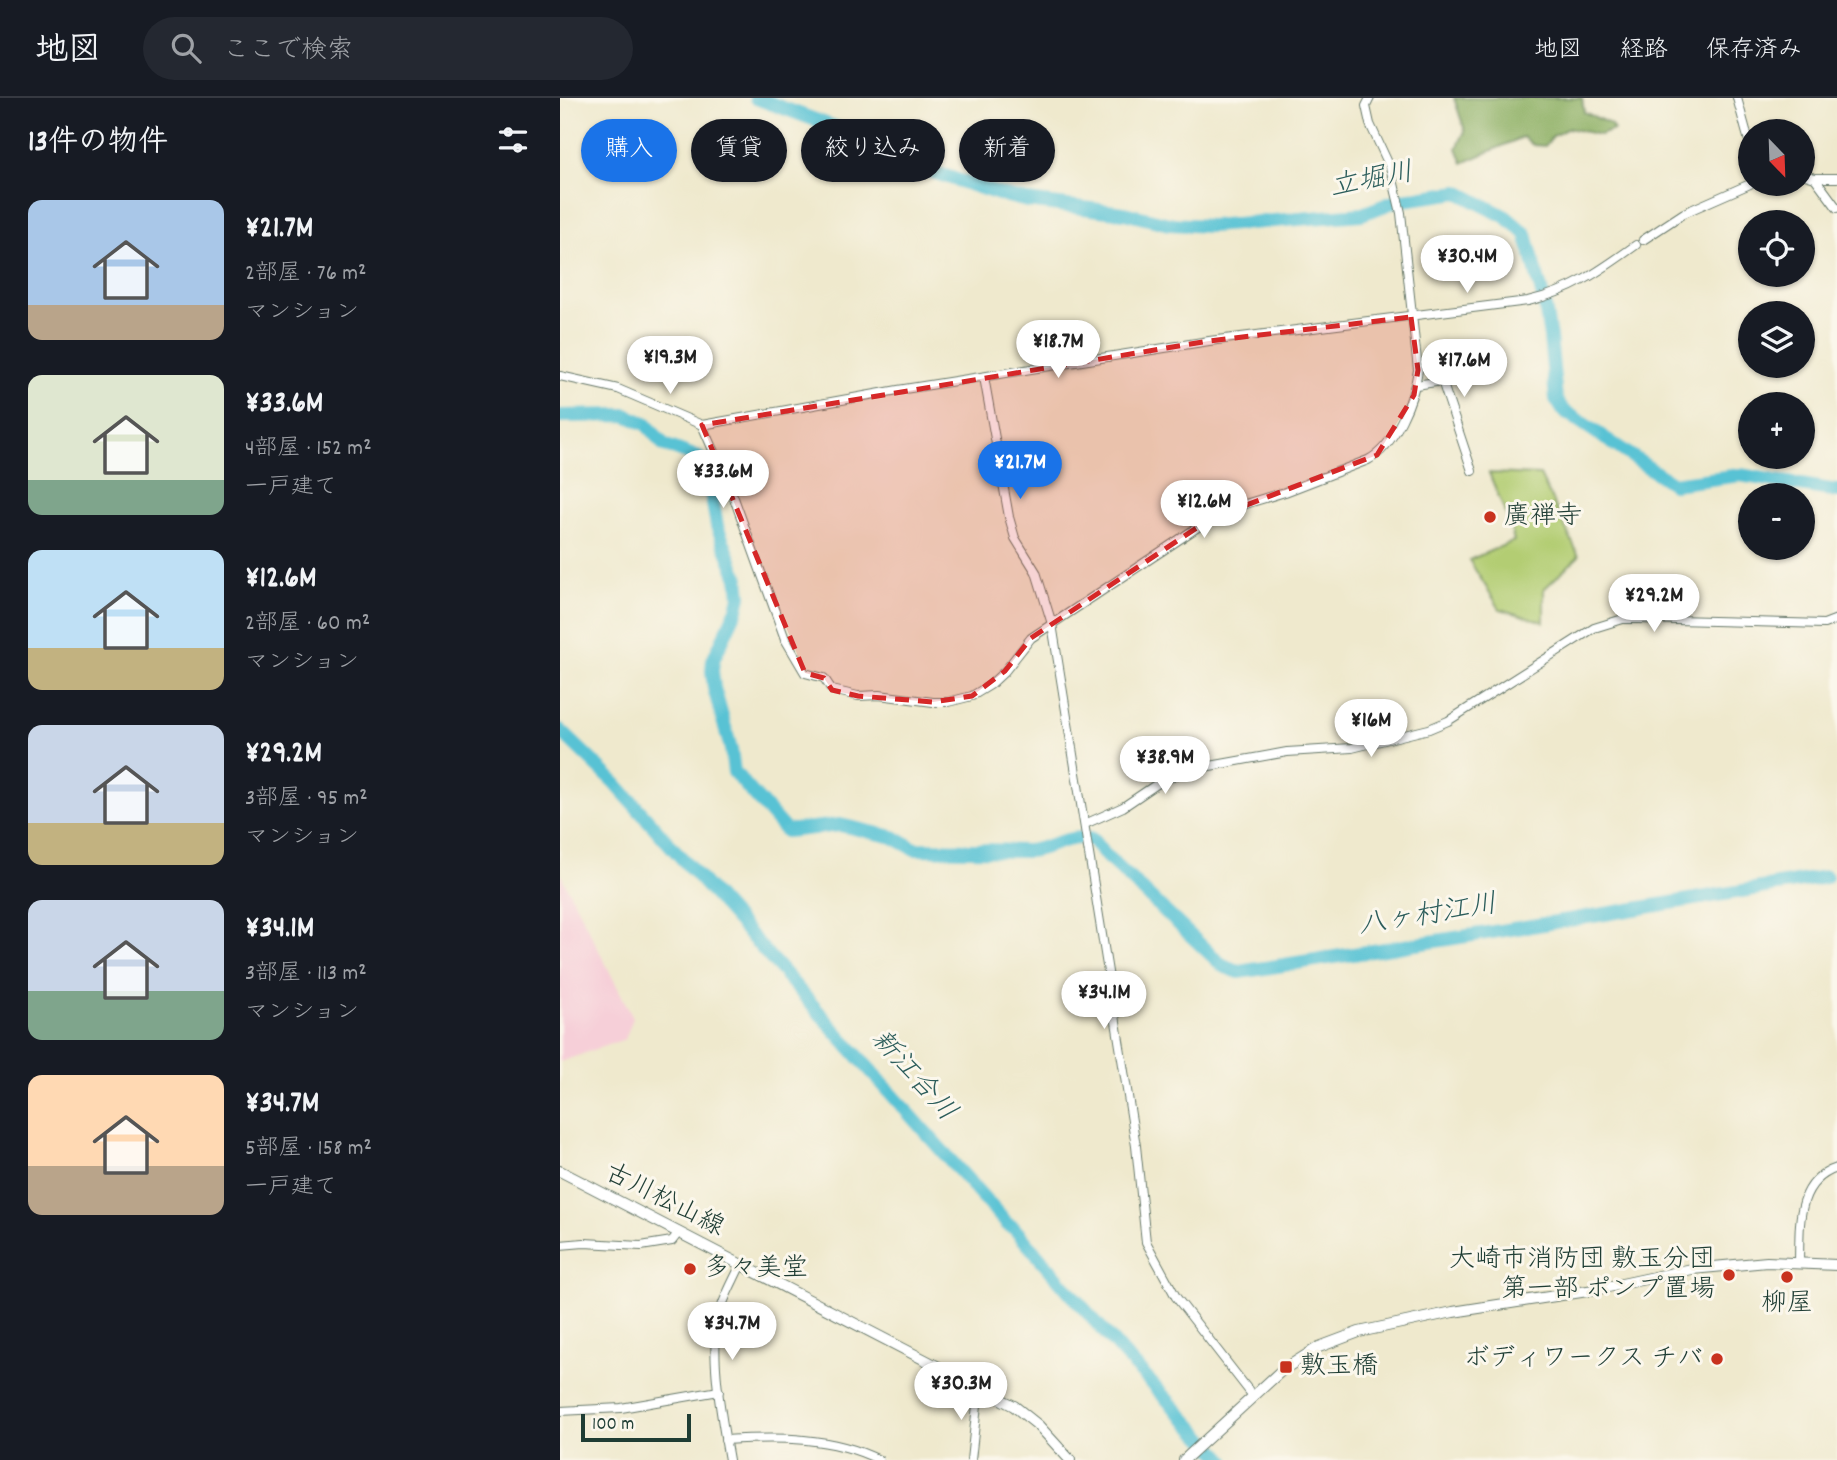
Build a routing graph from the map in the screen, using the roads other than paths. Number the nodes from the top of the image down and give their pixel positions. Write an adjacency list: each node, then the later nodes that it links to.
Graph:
1 (1370, 98): 8 (street)
2 (1737, 98): 3 (street)
3 (1743, 119)
4 (1815, 178): 5 (street); 7 (street)
5 (1837, 178)
6 (1738, 189): 8 (street)
7 (1837, 208)
8 (1411, 317): 10 (street); 11 (street)
9 (560, 376): 12 (street)
10 (984, 377): 12 (street); 15 (street)
11 (1416, 385): 13 (street); 15 (street)
12 (702, 425): 15 (street)
13 (1472, 471)
14 (1837, 619): 16 (street)
15 (1052, 624): 16 (street)
16 (1085, 824): 26 (street)
17 (1837, 1168): 21 (street)
18 (560, 1171): 19 (main road, 古川松山線)
19 (679, 1232): 20 (street); 22 (main road, 古川松山線)
20 (560, 1245)
21 (1799, 1262): 23 (main road); 26 (main road)
22 (741, 1264): 24 (main road, 古川松山線); 25 (street)
23 (1837, 1265)
24 (979, 1387): 31 (street); 32 (main road, 古川松山線)
25 (719, 1391): 27 (street); 28 (street)
26 (1253, 1396): 33 (main road)
27 (560, 1411)
28 (726, 1440): 29 (street); 30 (street)
29 (729, 1460)
30 (879, 1460)
31 (971, 1460)
32 (1070, 1460)
33 (1184, 1460)

